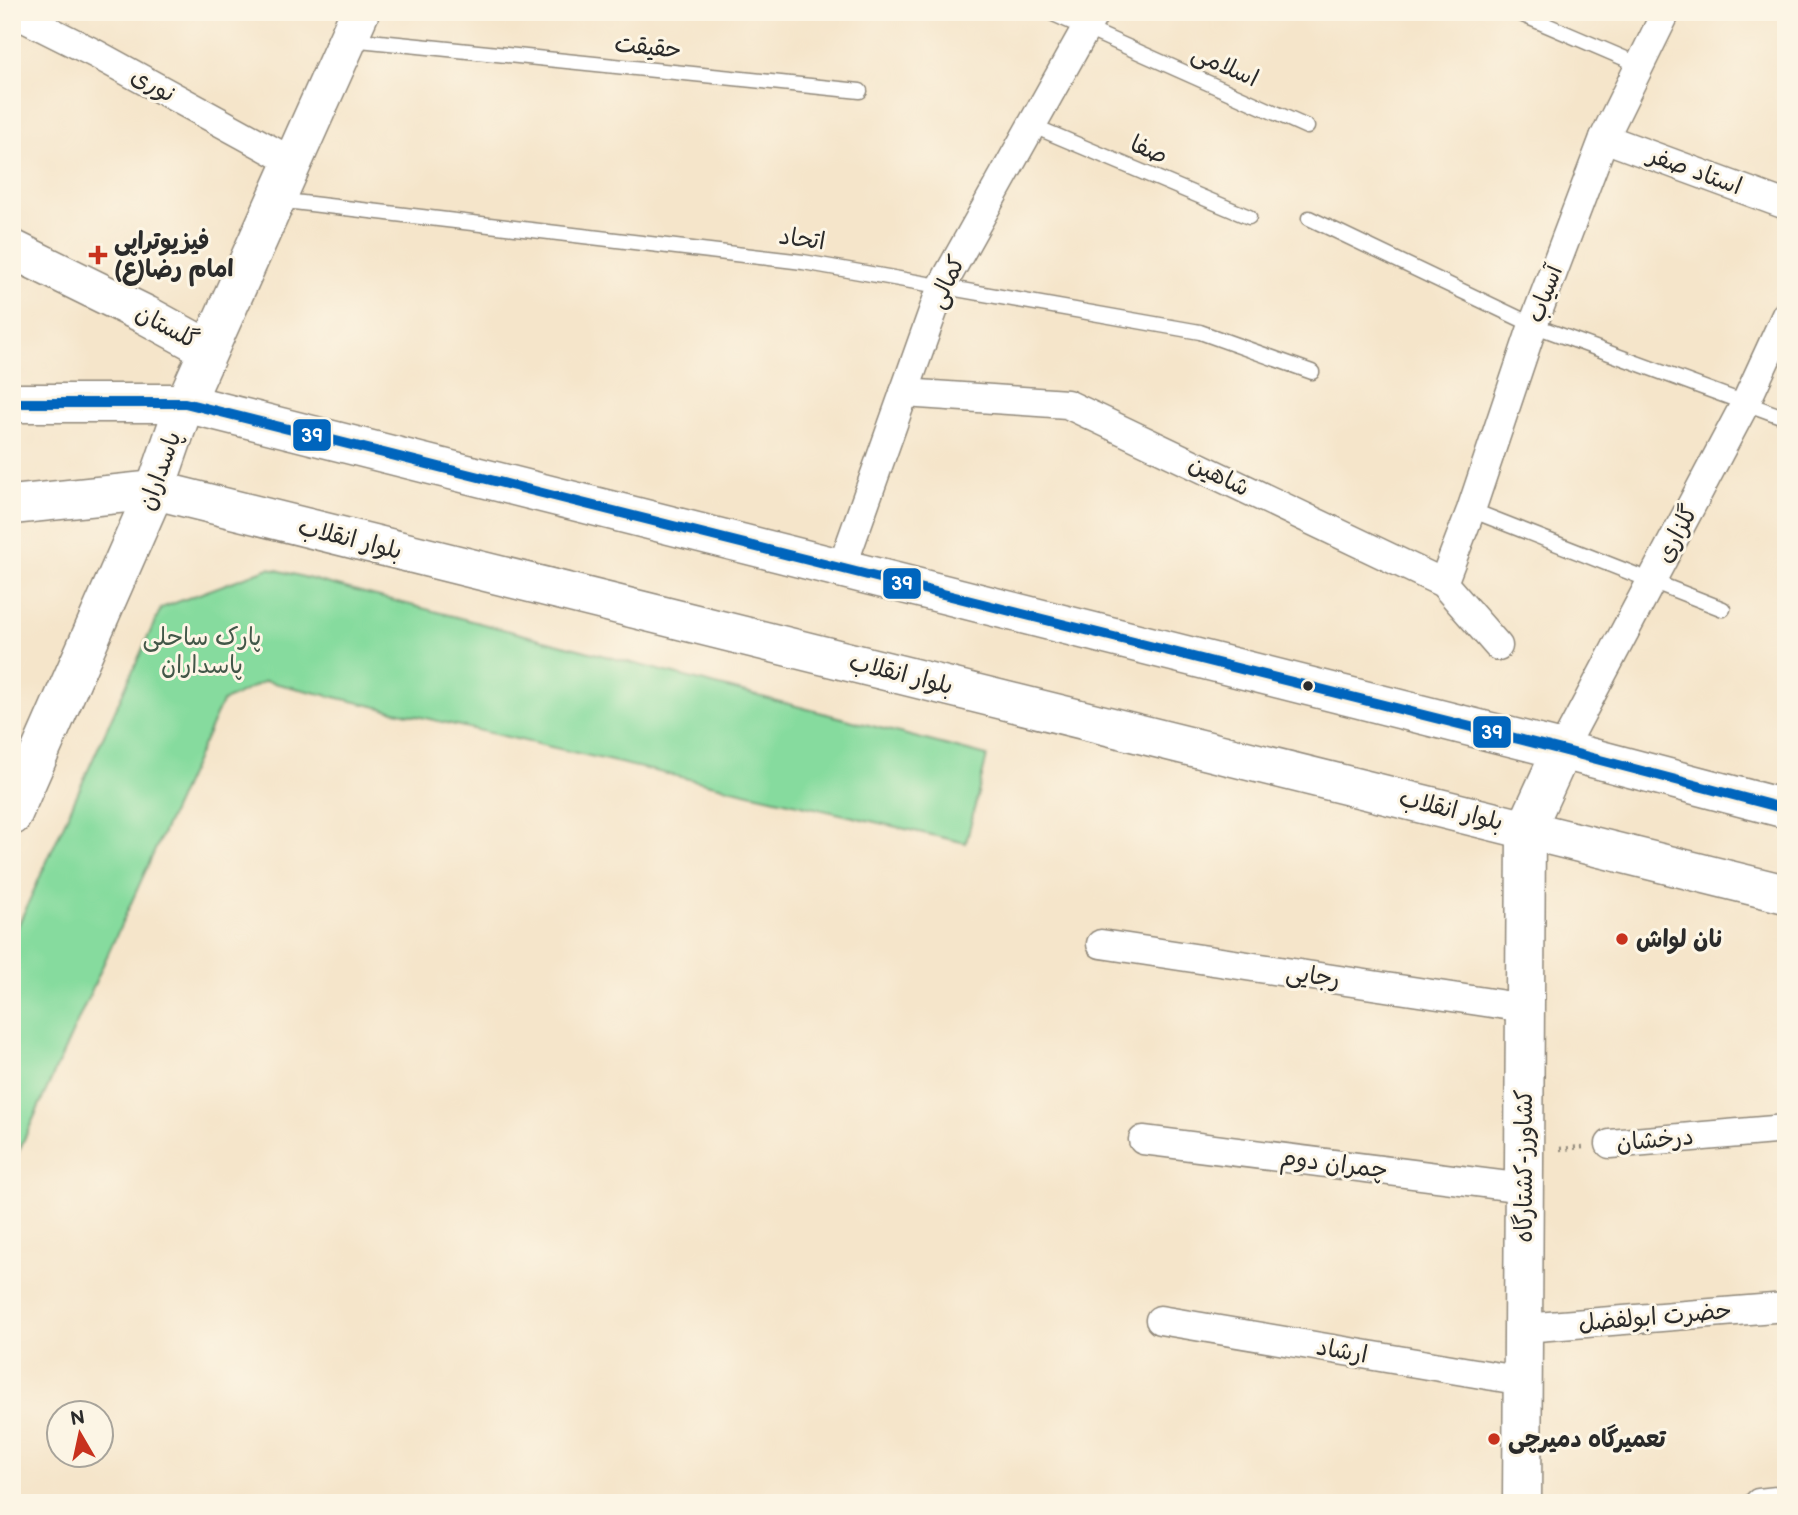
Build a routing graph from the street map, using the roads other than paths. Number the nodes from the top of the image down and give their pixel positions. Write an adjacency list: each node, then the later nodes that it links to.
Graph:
1 (12, 12): 12 (street, نوری)
2 (1049, 12): 5 (lane, اسلامی)
3 (1516, 12): 7 (lane)
4 (1667, 12): 7 (street, آسیاب)
5 (1090, 21): 9 (street, کمالی); 10 (lane, اسلامی)
6 (354, 26): 8 (lane, حقیقت); 12 (main road, پاسداران)
7 (1640, 65): 11 (street, آسیاب)
8 (860, 92)
9 (1031, 125): 15 (lane, صفا); 18 (street, کمالی)
10 (1307, 127)
11 (1604, 138): 14 (street, استاد صفر); 20 (street, آسیاب)
12 (293, 162): 13 (main road, پاسداران)
13 (276, 199): 18 (lane, اتحاد); 21 (main road, پاسداران)
14 (1786, 205)
15 (1249, 217)
16 (1309, 218): 20 (lane)
17 (12, 249): 21 (main road, گلستان)
18 (942, 286): 22 (lane, اتحاد); 23 (street, کمالی)
19 (1786, 315): 24 (street, گلزاری)
20 (1533, 325): 24 (lane); 30 (street, آسیاب)
21 (208, 349): 26 (main road, پاسداران)
22 (1312, 372)
23 (904, 393): 31 (street, کمالی); 33 (street, شاهین)
24 (1746, 402): 27 (lane); 32 (street, گلزاری)
25 (12, 403): 26 (main road)
26 (185, 403): 28 (main road, پاسداران); 31 (main road)
27 (1786, 418)
28 (155, 490): 29 (main road, بلوار انقلاب); 38 (main road, پاسداران); 39 (main road, بلوار انقلاب)
29 (12, 505)
30 (1471, 510): 32 (lane); 33 (street, آسیاب)
31 (841, 570): 36 (main road)
32 (1651, 582): 34 (lane); 36 (street, گلزاری)
33 (1443, 583): 35 (street, شاهین)
34 (1723, 609)
35 (1498, 646)
36 (1562, 750): 37 (main road); 39 (main road)
37 (1786, 809)
38 (12, 816)
39 (1526, 829): 40 (main road, بلوار انقلاب); 42 (main road, کشاورز-کشتارگاه)
40 (1786, 894)
41 (1101, 944): 42 (street, رجایی)
42 (1525, 1007): 46 (main road, کشاورز-کشتارگاه)
43 (1786, 1129): 45 (street, درخشان)
44 (1143, 1140): 46 (street, چمران دوم)
45 (1610, 1144)
46 (1524, 1170): 49 (main road, کشاورز-کشتارگاه)
47 (1786, 1307): 49 (street, حضرت ابولفضل)
48 (1160, 1320): 50 (street, ارشاد)
49 (1524, 1328): 50 (main road, کشاورز-کشتارگاه)
50 (1523, 1381): 52 (main road, کشاورز-کشتارگاه)
51 (1786, 1500): 53 (street)
52 (1522, 1503)
53 (1759, 1503)

